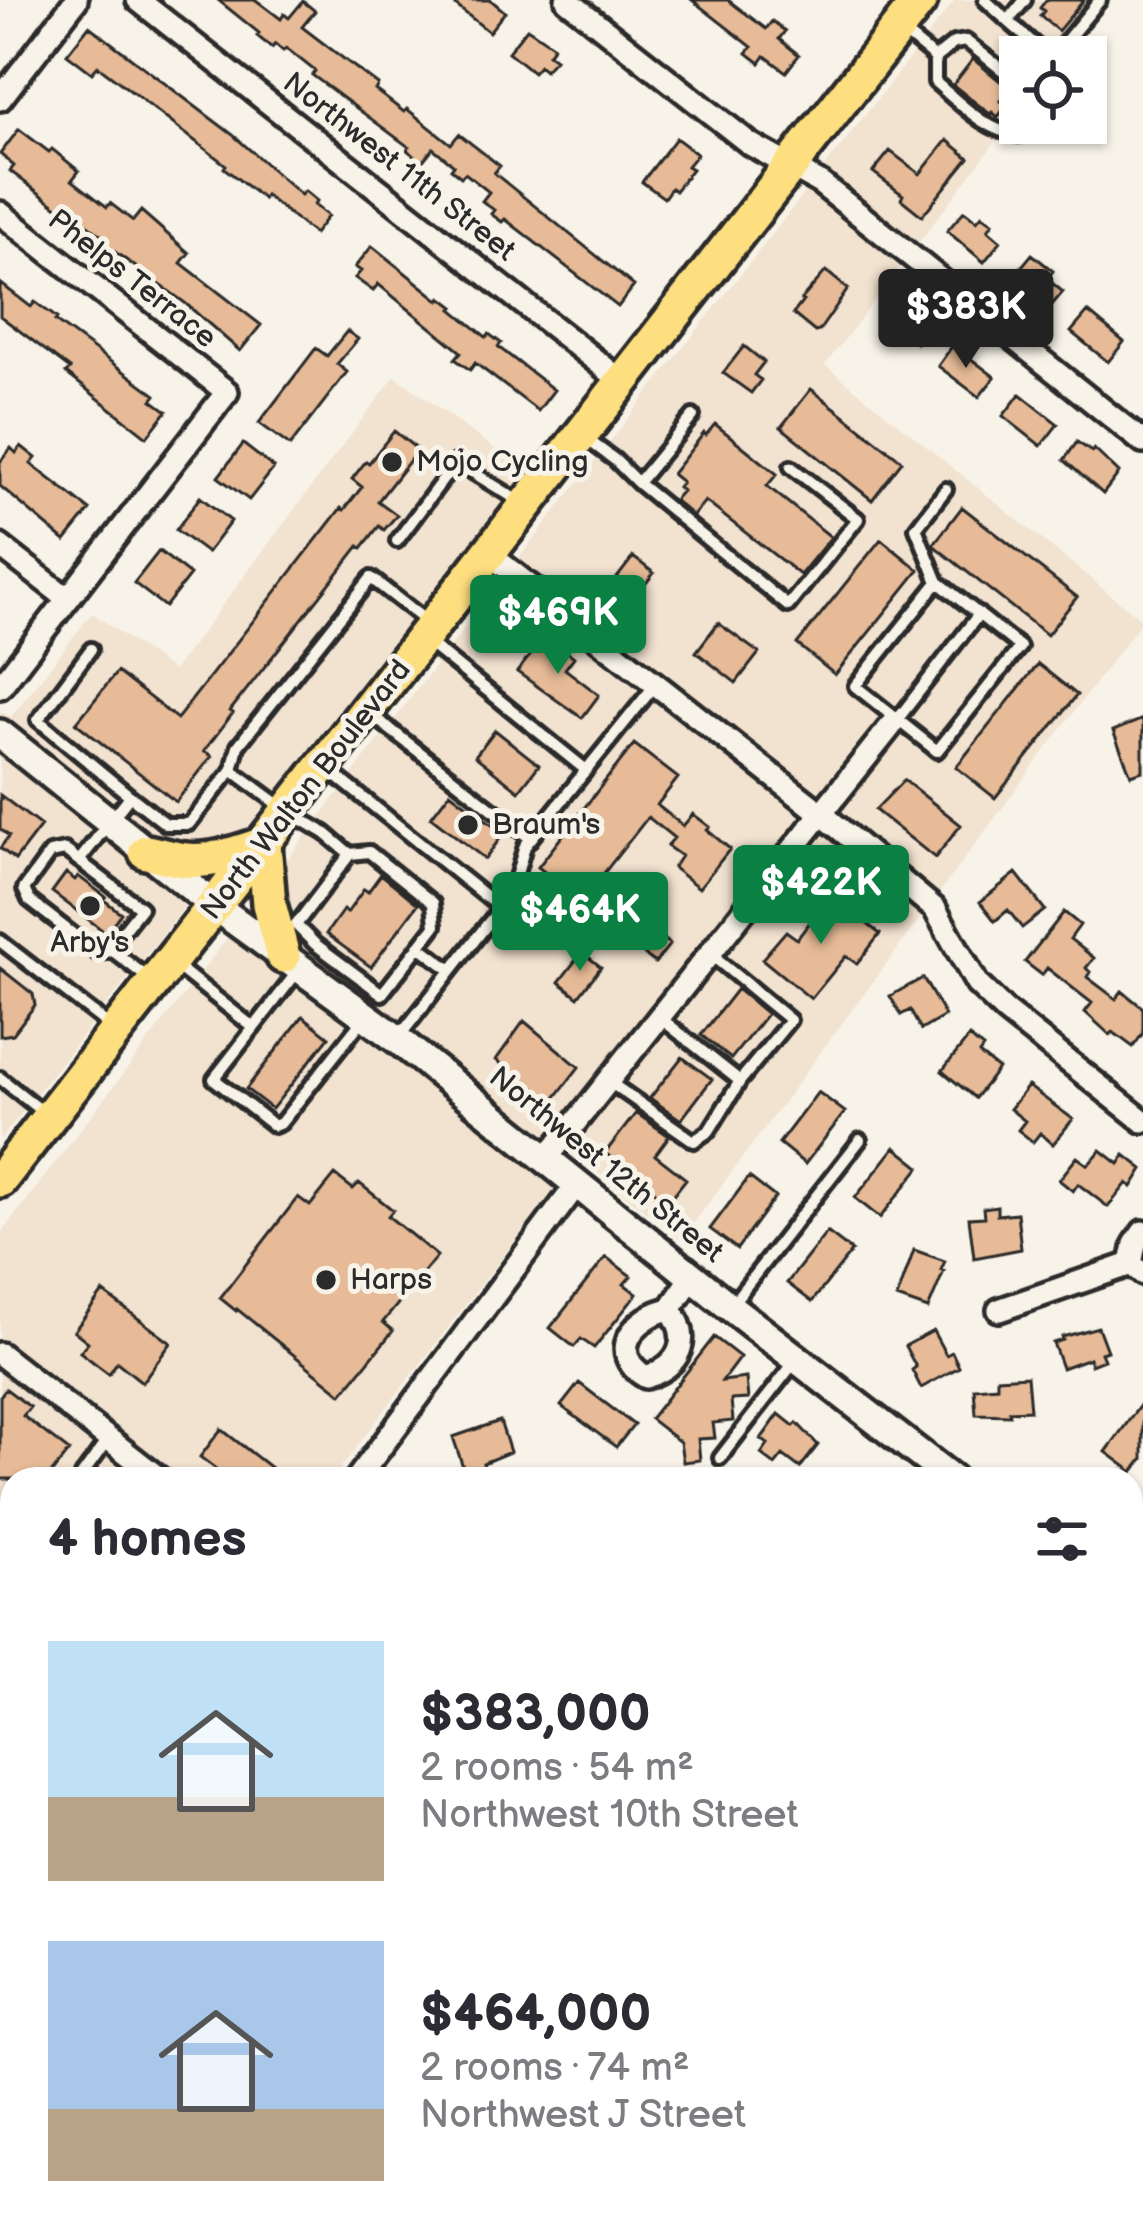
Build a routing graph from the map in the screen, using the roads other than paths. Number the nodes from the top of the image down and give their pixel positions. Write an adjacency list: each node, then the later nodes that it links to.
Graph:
1 (76, 0): 12 (street)
2 (138, 0): 16 (street, Northwest 11th Street)
3 (567, 0): 14 (street)
4 (920, 0): 9 (main road, North Walton Boulevard)
5 (985, 0): 8 (lane)
6 (1025, 0): 8 (lane)
7 (1100, 0): 8 (lane)
8 (1008, 21)
9 (898, 28): 10 (lane); 14 (main road, North Walton Boulevard)
10 (935, 58): 11 (lane); 13 (lane)
11 (999, 67)
12 (0, 99)
13 (999, 131)
14 (790, 167): 16 (main road, North Walton Boulevard); 19 (street)
15 (0, 213): 28 (street, Phelps Terrace)
16 (623, 382): 18 (main road, North Walton Boulevard)
17 (692, 416): 21 (lane)
18 (582, 435): 21 (lane); 23 (main road, North Walton Boulevard)
19 (1143, 442)
20 (790, 467): 21 (lane)
21 (638, 484)
22 (946, 489): 27 (lane)
23 (526, 506): 24 (lane); 26 (main road, North Walton Boulevard)
24 (397, 541)
25 (0, 546): 28 (street)
26 (489, 554): 30 (main road, North Walton Boulevard); 32 (street)
27 (938, 582): 29 (lane); 35 (lane)
28 (68, 599): 33 (street)
29 (979, 614): 35 (lane); 35 (lane)
30 (428, 633): 34 (main road, North Walton Boulevard); 38 (lane); 39 (lane)
31 (92, 649): 40 (lane)
32 (655, 684): 39 (lane); 42 (street)
33 (0, 687)
34 (367, 711): 37 (main road, North Walton Boulevard); 44 (lane)
35 (894, 723): 42 (street)
36 (0, 734): 43 (street, Northwest 12th Street)
37 (325, 766): 41 (main road, North Walton Boulevard); 50 (lane)
38 (232, 770): 40 (lane); 41 (lane)
39 (586, 770): 44 (lane)
40 (130, 796): 43 (lane)
41 (289, 812): 45 (main road, North Walton Boulevard); 47 (lane)
42 (822, 814): 55 (street); 67 (street)
43 (111, 821): 46 (street, Northwest 12th Street); 48 (lane)
44 (530, 839): 50 (lane)
45 (264, 844): 46 (main road); 49 (main road, North Walton Boulevard); 53 (main road)
46 (146, 852): 49 (street, Northwest 12th Street)
47 (350, 854): 52 (lane); 53 (lane)
48 (79, 861): 54 (lane); 54 (lane)
49 (216, 907): 53 (street, Northwest 12th Street); 57 (main road, North Walton Boulevard)
50 (500, 908): 56 (lane)
51 (0, 941): 61 (lane)
52 (419, 946): 53 (lane); 56 (lane)
53 (293, 950): 58 (street, Northwest 12th Street); 60 (lane)
54 (113, 951): 57 (lane)
55 (710, 954): 59 (street); 65 (lane)
56 (451, 970): 62 (lane)
57 (164, 974): 60 (lane); 61 (main road, North Walton Boulevard)
58 (365, 1016): 60 (lane); 62 (street, Northwest 12th Street)
59 (659, 1017): 64 (street); 65 (lane)
60 (254, 1028)
61 (117, 1032): 66 (main road, North Walton Boulevard)
62 (397, 1039): 69 (street, Northwest 12th Street)
63 (0, 1078): 66 (lane)
64 (608, 1081): 65 (lane); 69 (street)
65 (740, 1081)
66 (50, 1118): 70 (main road, North Walton Boulevard)
67 (1143, 1121)
68 (860, 1140): 75 (lane)
69 (548, 1158): 71 (street, Northwest 12th Street)
70 (0, 1180)
71 (578, 1183): 74 (street, Northwest 12th Street); 84 (street)
72 (1143, 1232): 73 (street)
73 (1137, 1269): 77 (street)
74 (693, 1276): 75 (street, Northwest 12th Street); 76 (street)
75 (730, 1306): 79 (street, Northwest 12th Street)
76 (670, 1309)
77 (999, 1310)
78 (1, 1356): 80 (street)
79 (798, 1358): 81 (lane); 85 (street, Northwest 12th Street)
80 (108, 1439): 82 (lane); 83 (street)
81 (719, 1458)
82 (88, 1467)
83 (144, 1467)
84 (366, 1467)
85 (937, 1467)

